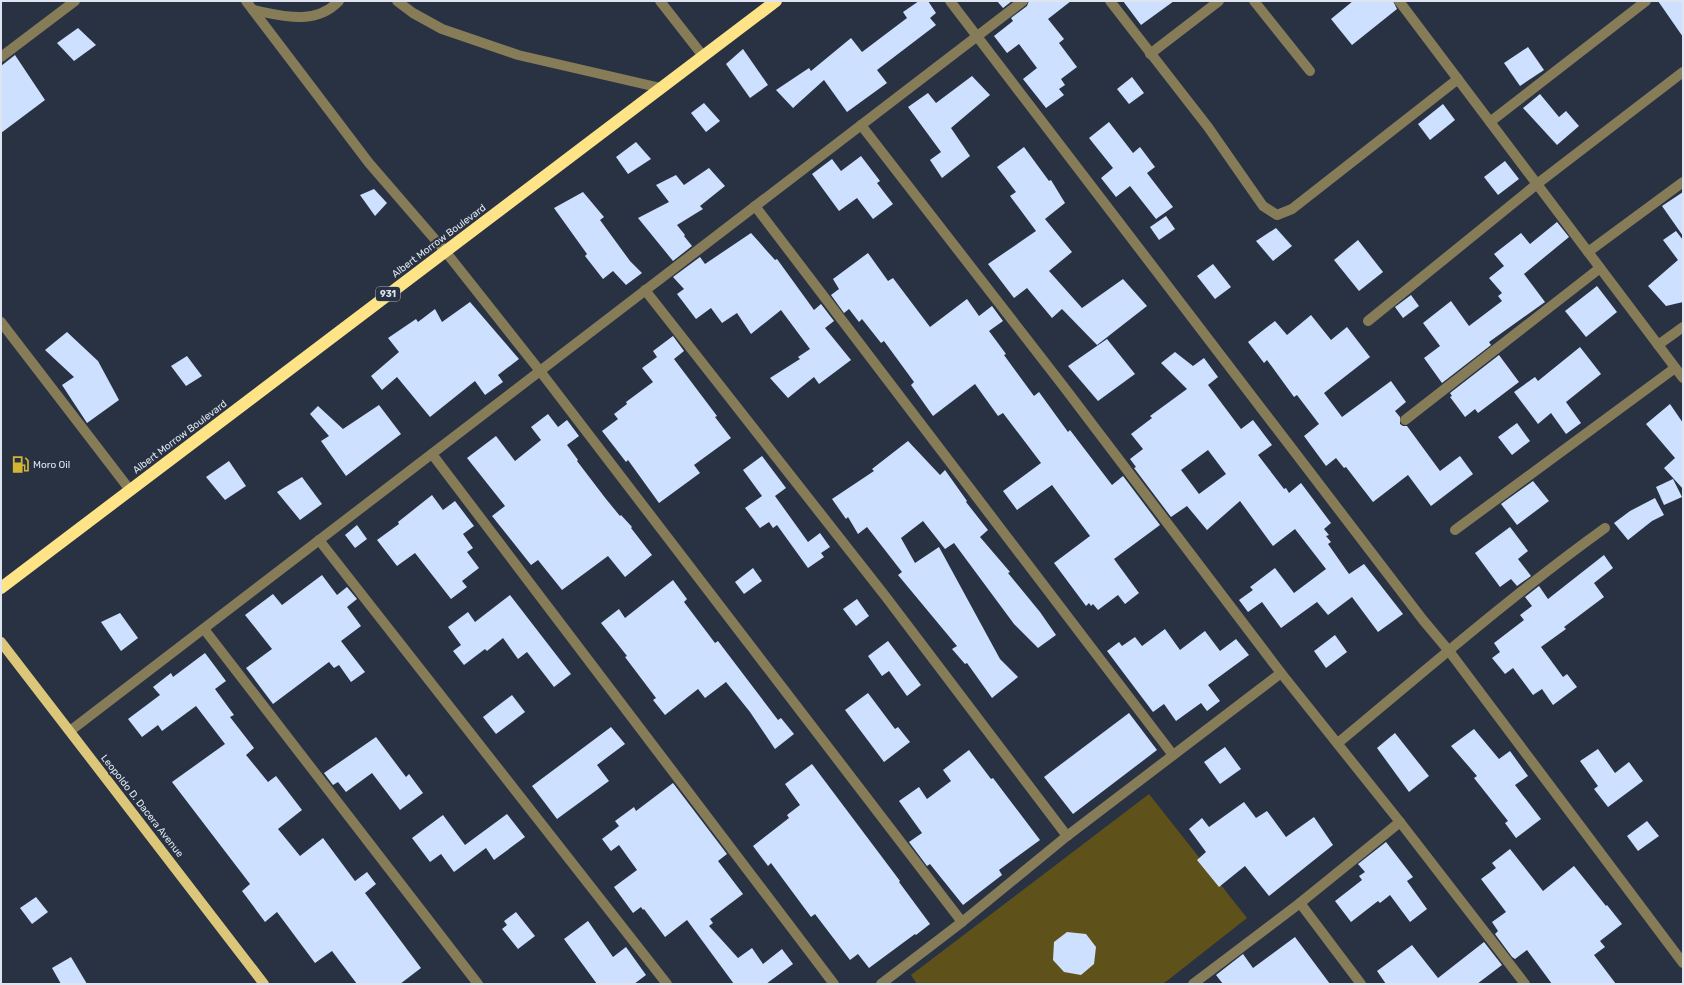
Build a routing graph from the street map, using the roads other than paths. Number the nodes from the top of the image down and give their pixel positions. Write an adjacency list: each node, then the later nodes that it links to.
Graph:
1 (75, 1): 18 (street)
2 (246, 1): 14 (street)
3 (339, 1): 14 (street)
4 (397, 1): 22 (street)
5 (660, 1): 17 (street)
6 (776, 1): 17 (highway, Albert Morrow Boulevard / 931)
7 (950, 1): 15 (street)
8 (1023, 1): 15 (street)
9 (1110, 1): 16 (street)
10 (1219, 1): 16 (street)
11 (1254, 1): 19 (street)
12 (1399, 1): 21 (street)
13 (1646, 1): 23 (street)
14 (253, 10): 28 (street)
15 (977, 36): 24 (street); 48 (street)
16 (1150, 54): 21 (street)
17 (703, 56): 22 (highway, Albert Morrow Boulevard / 931)
18 (1, 57)
19 (1310, 71)
20 (1683, 72): 26 (street)
21 (1458, 79): 23 (street)
22 (661, 88): 28 (highway, Albert Morrow Boulevard / 931)
23 (1490, 122): 26 (street)
24 (861, 125): 27 (street); 49 (street)
25 (1683, 182): 29 (street)
26 (1537, 184): 29 (street); 32 (street)
27 (755, 206): 31 (street); 52 (street)
28 (445, 251): 37 (street); 41 (highway, Albert Morrow Boulevard / 931)
29 (1588, 252): 30 (street)
30 (1600, 268): 35 (street); 39 (street)
31 (645, 290): 37 (street); 54 (street)
32 (1368, 321)
33 (1, 322): 41 (street)
34 (1683, 327): 35 (street)
35 (1658, 345): 36 (street)
36 (1675, 368): 38 (street); 43 (street)
37 (540, 371): 40 (street); 56 (street)
38 (1683, 378)
39 (1405, 420)
40 (432, 454): 44 (street); 61 (street)
41 (130, 490): 45 (highway, Albert Morrow Boulevard / 931)
42 (1605, 528): 48 (street)
43 (1455, 530)
44 (319, 540): 46 (street); 60 (street)
45 (1, 588)
46 (204, 629): 50 (street); 59 (street)
47 (1, 642): 50 (main road, Leopoldo D. Dacera Avenue)
48 (1449, 651): 51 (street); 57 (street)
49 (1281, 673): 51 (street); 52 (street)
50 (70, 731): 58 (main road, Leopoldo D. Dacera Avenue)
51 (1338, 743): 53 (street)
52 (1174, 755): 54 (street)
53 (1400, 822): 55 (street); 65 (street)
54 (1067, 836): 56 (street)
55 (1300, 903): 63 (street); 64 (street)
56 (962, 922): 62 (street)
57 (1683, 963)
58 (264, 984)
59 (478, 984)
60 (667, 984)
61 (834, 984)
62 (881, 984)
63 (1193, 984)
64 (1361, 984)
65 (1525, 984)

